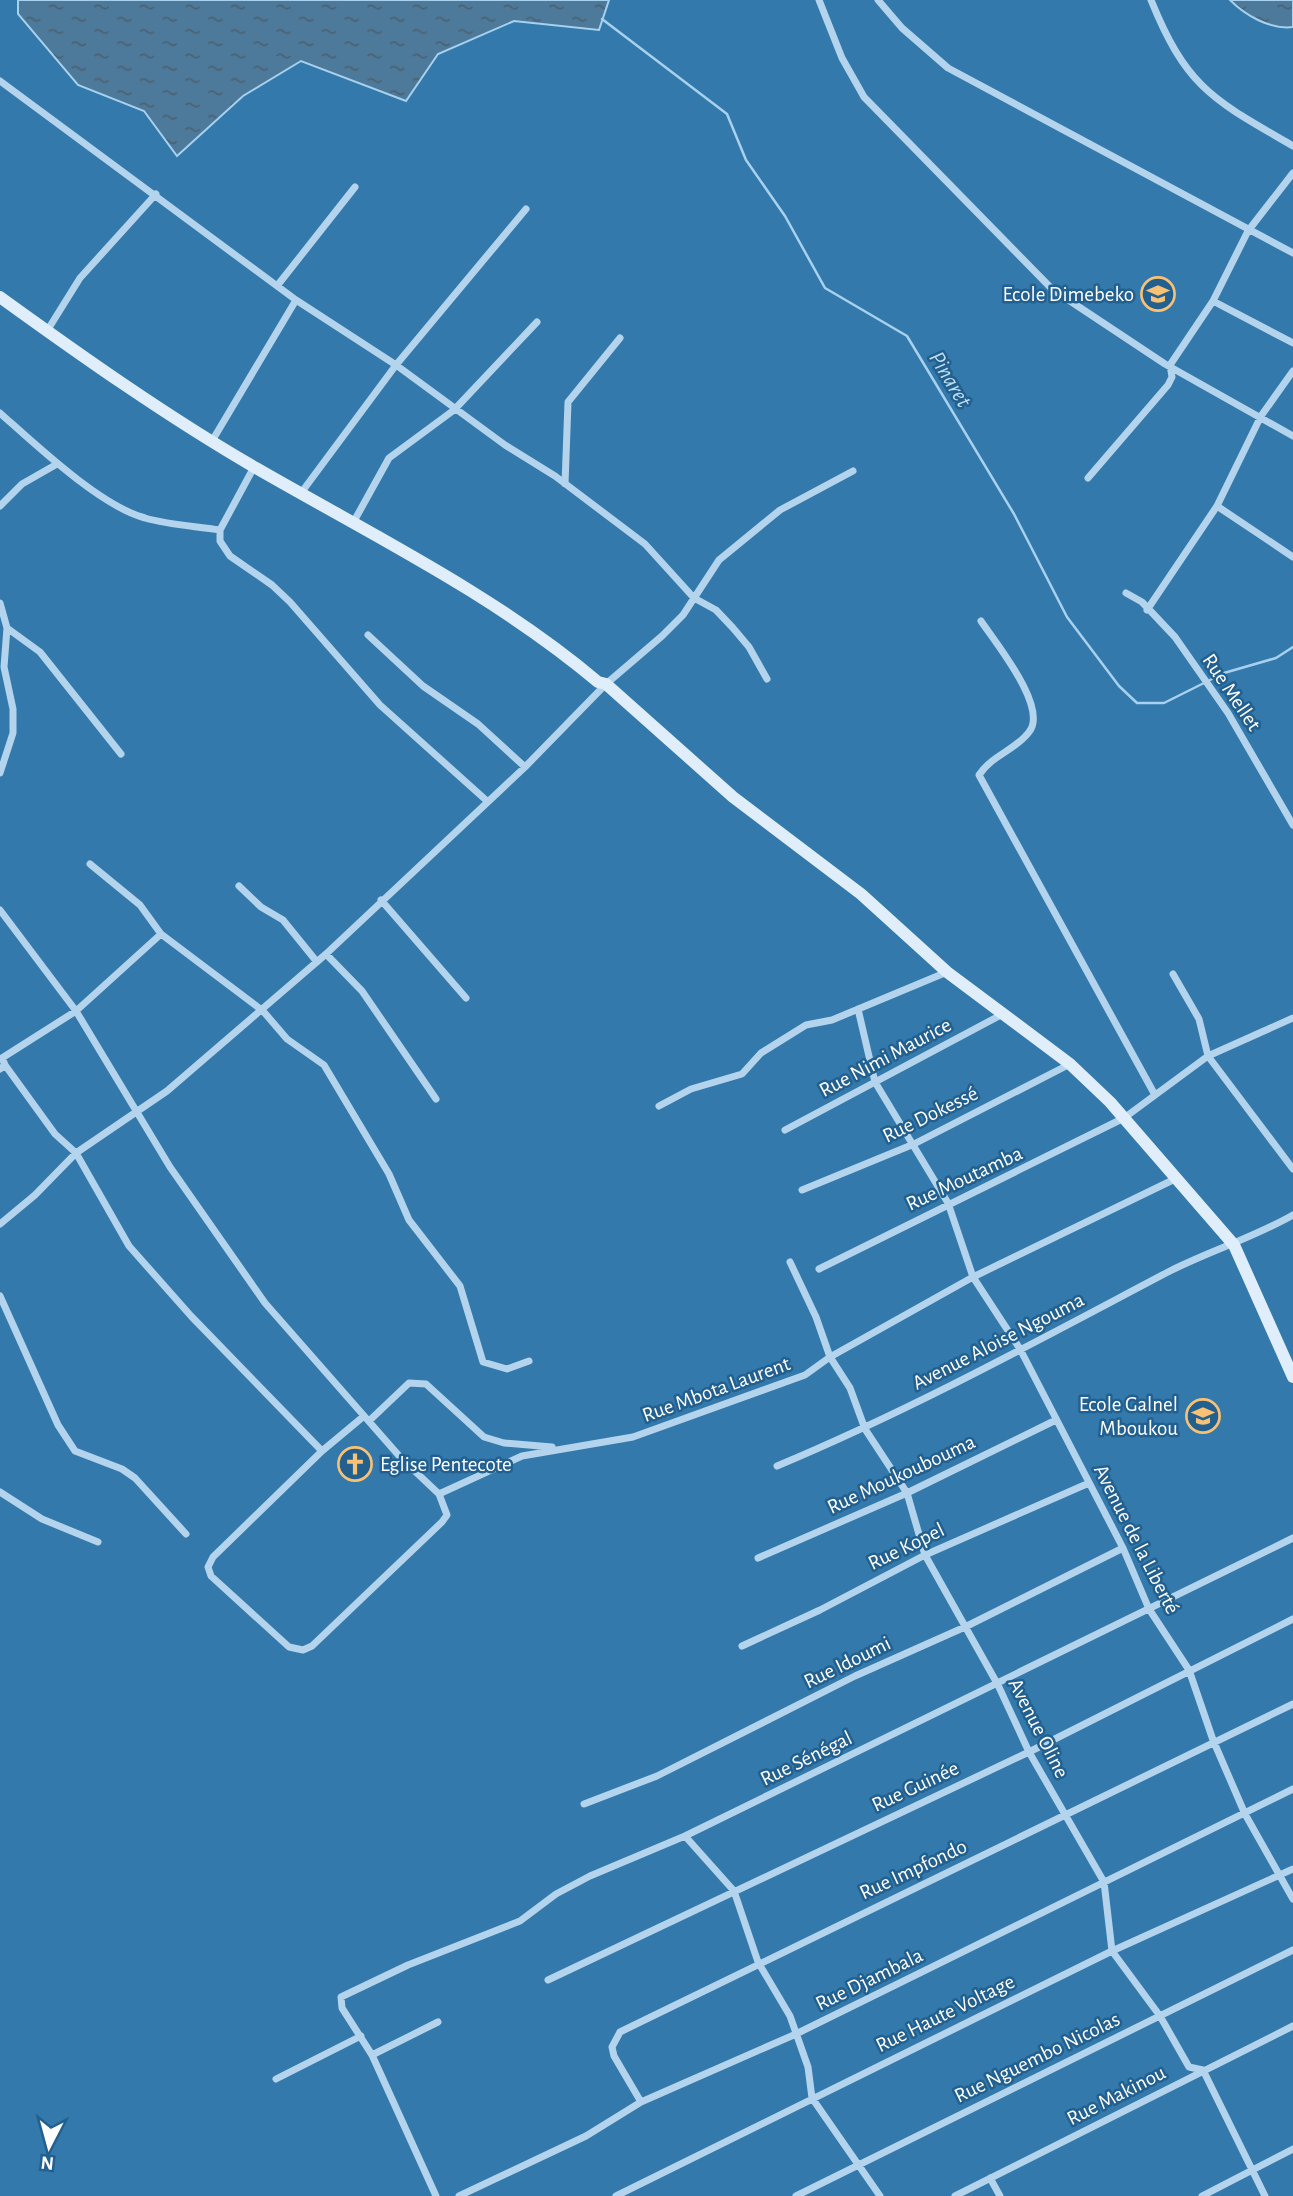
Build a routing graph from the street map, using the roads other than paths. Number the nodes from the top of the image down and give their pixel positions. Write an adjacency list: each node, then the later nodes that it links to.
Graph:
1 (819, 0): 20 (street)
2 (878, 0): 10 (street)
3 (1152, 0): 5 (street)
4 (0, 81): 8 (street)
5 (1293, 146)
6 (1293, 173): 10 (street)
7 (355, 187): 12 (street)
8 (156, 194): 12 (street); 17 (street)
9 (526, 209): 21 (street)
10 (1248, 231): 11 (street); 15 (street)
11 (1293, 253)
12 (277, 286): 14 (street)
13 (0, 297): 17 (main road)
14 (296, 300): 21 (street); 27 (street)
15 (1213, 301): 19 (street); 20 (street)
16 (537, 322): 23 (street)
17 (47, 331): 27 (main road)
18 (620, 338): 32 (street)
19 (1293, 343)
20 (1171, 365): 25 (street); 31 (street)
21 (396, 366): 23 (street); 33 (street)
22 (1293, 371): 25 (street)
23 (454, 410): 32 (street); 36 (street)
24 (0, 413): 28 (street)
25 (1261, 416): 26 (street); 35 (street)
26 (1293, 436)
27 (212, 441): 29 (main road)
28 (57, 464): 34 (street); 37 (street)
29 (254, 467): 33 (main road); 37 (street)
30 (853, 471): 40 (street)
31 (1088, 478)
32 (565, 484): 40 (street)
33 (301, 493): 36 (main road)
34 (0, 506)
35 (1217, 506): 38 (street); 42 (street)
36 (353, 523): 47 (main road)
37 (220, 530): 51 (street)
38 (1293, 557)
39 (1126, 593): 42 (street, Rue Mellet)
40 (694, 598): 46 (street); 47 (street)
41 (0, 603): 44 (street)
42 (1147, 610): 52 (street, Rue Mellet)
43 (981, 621): 72 (street)
44 (7, 628): 48 (street); 50 (street)
45 (368, 635): 49 (street)
46 (767, 679)
47 (606, 684): 49 (street); 60 (main road)
48 (121, 754)
49 (525, 767): 51 (street)
50 (0, 773)
51 (487, 801): 55 (street)
52 (1293, 825)
53 (90, 864): 57 (street)
54 (239, 886): 59 (street)
55 (381, 901): 58 (street); 62 (street)
56 (0, 910): 64 (street)
57 (161, 934): 64 (street); 65 (street)
58 (326, 954): 59 (street); 73 (street)
59 (317, 962): 65 (street)
60 (947, 972): 63 (street); 66 (main road)
61 (1173, 974): 68 (street)
62 (466, 998)
63 (858, 1010): 71 (street, Avenue de la Liberté); 74 (street)
64 (76, 1011): 69 (street); 75 (street)
65 (263, 1011): 75 (street); 93 (street)
66 (1000, 1015): 70 (main road); 71 (street, Rue Nimi Maurice)
67 (1293, 1018): 68 (street, Rue Moutamba)
68 (1208, 1056): 72 (street, Rue Moutamba); 80 (street)
69 (2, 1061): 79 (street)
70 (1070, 1064): 76 (main road); 78 (street, Rue Dokessé)
71 (875, 1082): 77 (street, Rue Nimi Maurice); 78 (street, Avenue de la Liberté)
72 (1155, 1095): 76 (street, Rue Moutamba)
73 (436, 1099)
74 (659, 1106)
75 (134, 1111): 79 (street); 95 (street)
76 (1124, 1118): 81 (main road); 83 (street, Rue Moutamba)
77 (785, 1130)
78 (914, 1144): 82 (street, Rue Dokessé); 83 (street, Avenue de la Liberté)
79 (76, 1153): 85 (street); 99 (street)
80 (1293, 1169)
81 (1178, 1178): 86 (main road); 89 (street, Rue Mbota Laurent)
82 (802, 1190)
83 (948, 1203): 88 (street, Rue Moutamba); 89 (street, Avenue de la Liberté)
84 (1293, 1215): 86 (street, Avenue Aloise Ngouma)
85 (0, 1224)
86 (1234, 1245): 91 (street, Avenue Aloise Ngouma); 94 (main road)
87 (790, 1262): 92 (street, Avenue Oline)
88 (819, 1269)
89 (973, 1277): 91 (street, Avenue de la Liberté); 92 (street, Rue Mbota Laurent)
90 (0, 1296): 105 (street)
91 (1020, 1349): 96 (street, Avenue de la Liberté); 97 (street, Avenue Aloise Ngouma)
92 (830, 1357): 97 (street, Avenue Oline); 98 (street, Rue Mbota Laurent)
93 (529, 1361)
94 (1293, 1377)
95 (367, 1419): 98 (street); 99 (street); 104 (street)
96 (1056, 1420): 101 (street, Avenue de la Liberté); 103 (street, Rue Moukoubouma)
97 (865, 1429): 100 (street, Avenue Aloise Ngouma); 103 (street, Avenue Oline)
98 (558, 1448): 104 (street, Rue Mbota Laurent)
99 (322, 1451): 104 (street)
100 (777, 1466)
101 (1089, 1483): 108 (street, Avenue de la Liberté); 109 (street, Rue Kopel)
102 (0, 1492): 107 (street)
103 (907, 1493): 109 (street, Avenue Oline); 110 (street, Rue Moukoubouma)
104 (439, 1494)
105 (186, 1534)
106 (1293, 1538): 111 (street, Rue Sénégal)
107 (97, 1542)
108 (1123, 1548): 111 (street, Avenue de la Liberté); 113 (street, Rue Idoumi)
109 (925, 1555): 113 (street, Avenue Oline); 114 (street, Rue Kopel)
110 (758, 1558)
111 (1149, 1609): 115 (street, Avenue de la Liberté); 116 (street, Rue Sénégal)
112 (1293, 1619): 115 (street, Rue Guinée)
113 (965, 1627): 116 (street, Avenue Oline); 121 (street, Rue Idoumi)
114 (742, 1646)
115 (1189, 1670): 118 (street, Avenue de la Liberté); 119 (street, Rue Guinée)
116 (998, 1685): 119 (street, Avenue Oline); 124 (street, Rue Sénégal)
117 (1293, 1704): 118 (street, Rue Impfondo)
118 (1213, 1740): 122 (street, Avenue de la Liberté); 123 (street, Rue Impfondo)
119 (1029, 1752): 123 (street, Avenue Oline); 128 (street, Rue Guinée)
120 (1293, 1789): 122 (street, Rue Djambala)
121 (584, 1804)
122 (1245, 1814): 126 (street, Avenue de la Liberté); 127 (street, Rue Djambala)
123 (1065, 1817): 127 (street, Avenue Oline); 132 (street, Rue Impfondo)
124 (685, 1836): 128 (street); 138 (street, Rue Sénégal)
125 (1293, 1869): 126 (street, Rue Haute Voltage)
126 (1280, 1876): 129 (street, Avenue de la Liberté); 131 (street, Rue Haute Voltage)
127 (1104, 1882): 131 (street, Avenue Oline); 137 (street, Rue Djambala)
128 (734, 1891): 132 (street); 133 (street, Rue Guinée)
129 (1293, 1899)
130 (1293, 1950): 134 (street, Rue Nguembo Nicolas)
131 (1112, 1951): 134 (street, Avenue Oline); 142 (street, Rue Haute Voltage)
132 (758, 1962): 137 (street); 143 (street, Rue Impfondo)
133 (548, 1980)
134 (1160, 2016): 140 (street, Avenue Oline); 145 (street, Rue Nguembo Nicolas)
135 (438, 2022): 139 (street)
136 (1293, 2026): 140 (street, Rue Makinou)
137 (796, 2034): 142 (street); 143 (street, Rue Djambala)
138 (361, 2036): 139 (street); 141 (street)
139 (372, 2055): 148 (street)
140 (1203, 2070): 146 (street, Avenue Oline); 147 (street, Rue Makinou)
141 (276, 2079)
142 (812, 2098): 145 (street); 150 (street, Rue Haute Voltage)
143 (641, 2102): 149 (street, Rue Djambala)
144 (1293, 2149): 146 (street)
145 (859, 2165): 151 (street, Rue Nguembo Nicolas); 152 (street)
146 (1250, 2172): 155 (street); 156 (street, Avenue Oline)
147 (990, 2178): 153 (street, Rue Makinou); 154 (street)
148 (436, 2196)
149 (459, 2196)
150 (616, 2196)
151 (796, 2196)
152 (880, 2196)
153 (955, 2196)
154 (1000, 2196)
155 (1202, 2196)
156 (1265, 2196)

